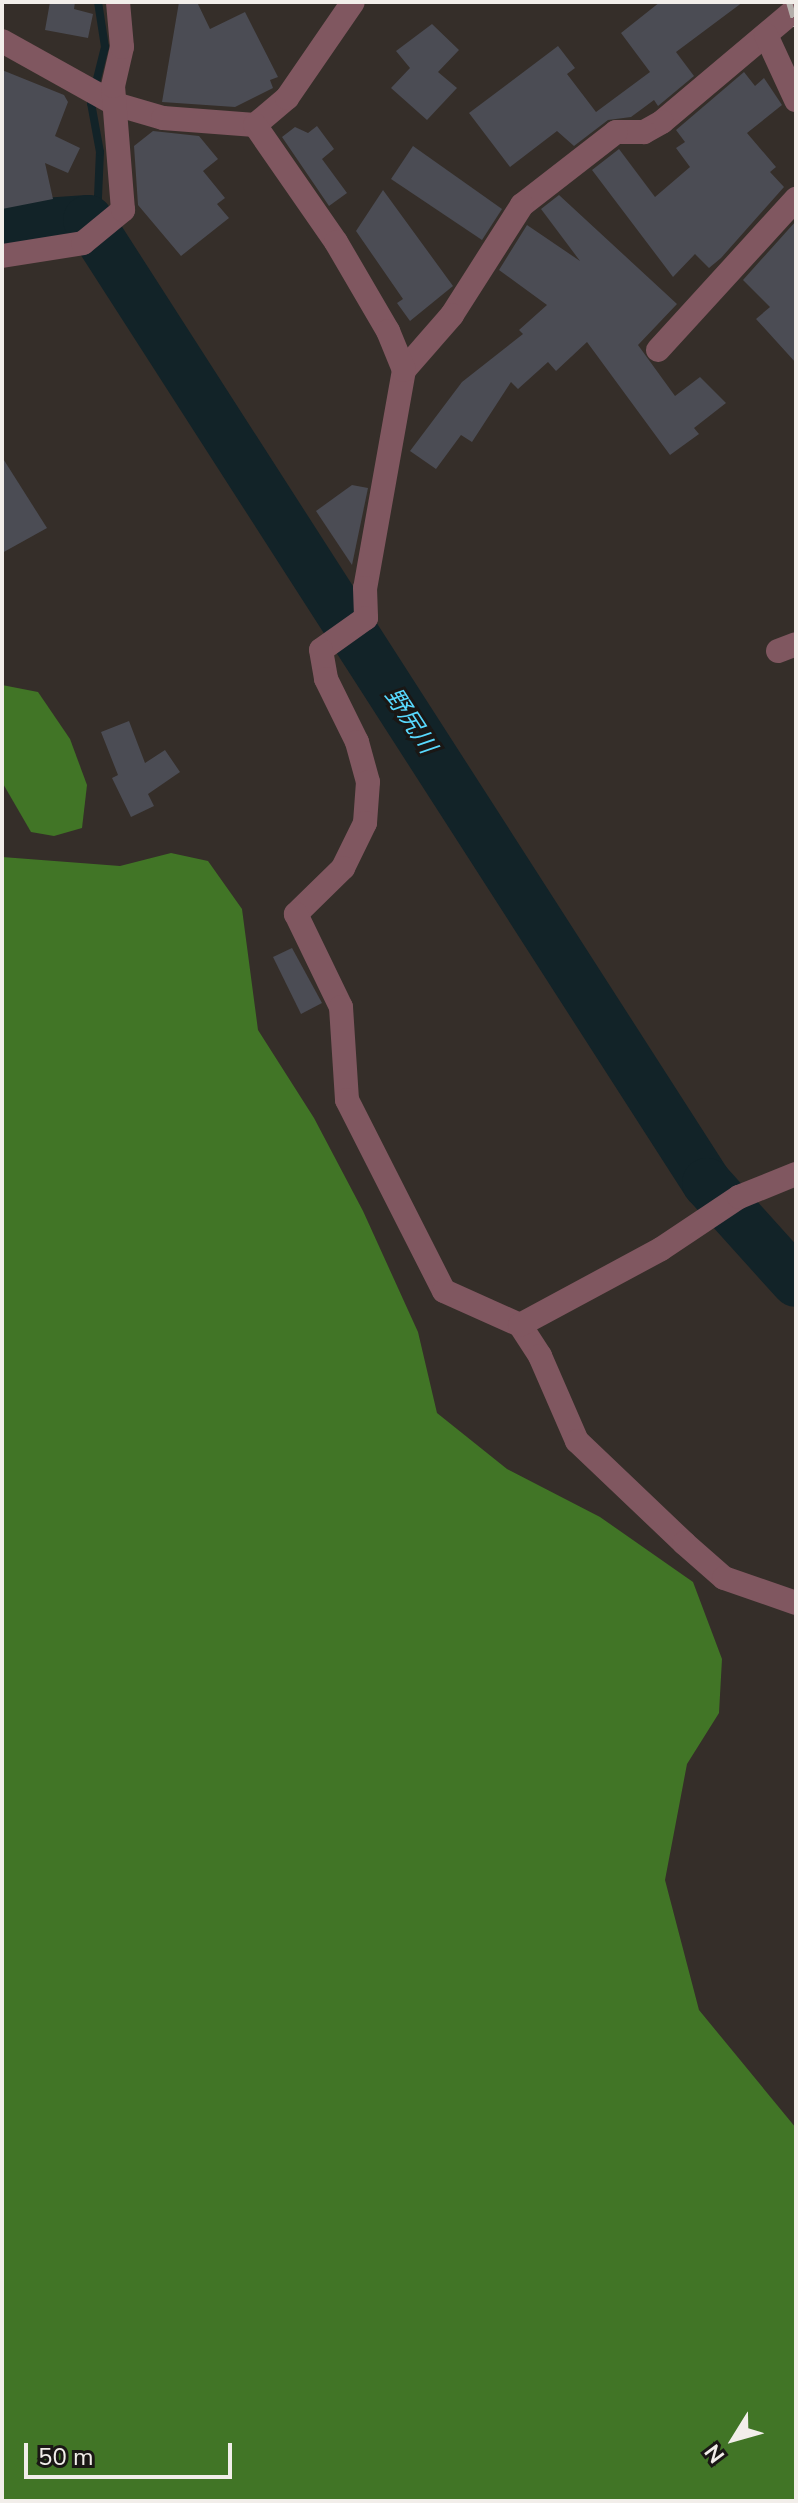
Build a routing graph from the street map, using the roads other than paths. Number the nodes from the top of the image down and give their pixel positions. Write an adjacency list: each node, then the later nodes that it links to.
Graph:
1 (118, 2): 7 (street)
2 (353, 2): 8 (street)
3 (796, 9): 4 (street)
4 (766, 35): 6 (street); 12 (street)
5 (2, 41): 7 (street)
6 (796, 100)
7 (110, 101): 8 (street); 10 (street)
8 (255, 125): 12 (street)
9 (796, 199): 11 (street)
10 (2, 256)
11 (658, 350)
12 (404, 370): 14 (street)
13 (796, 1174): 14 (street)
14 (520, 1325): 15 (street)
15 (796, 1603)

